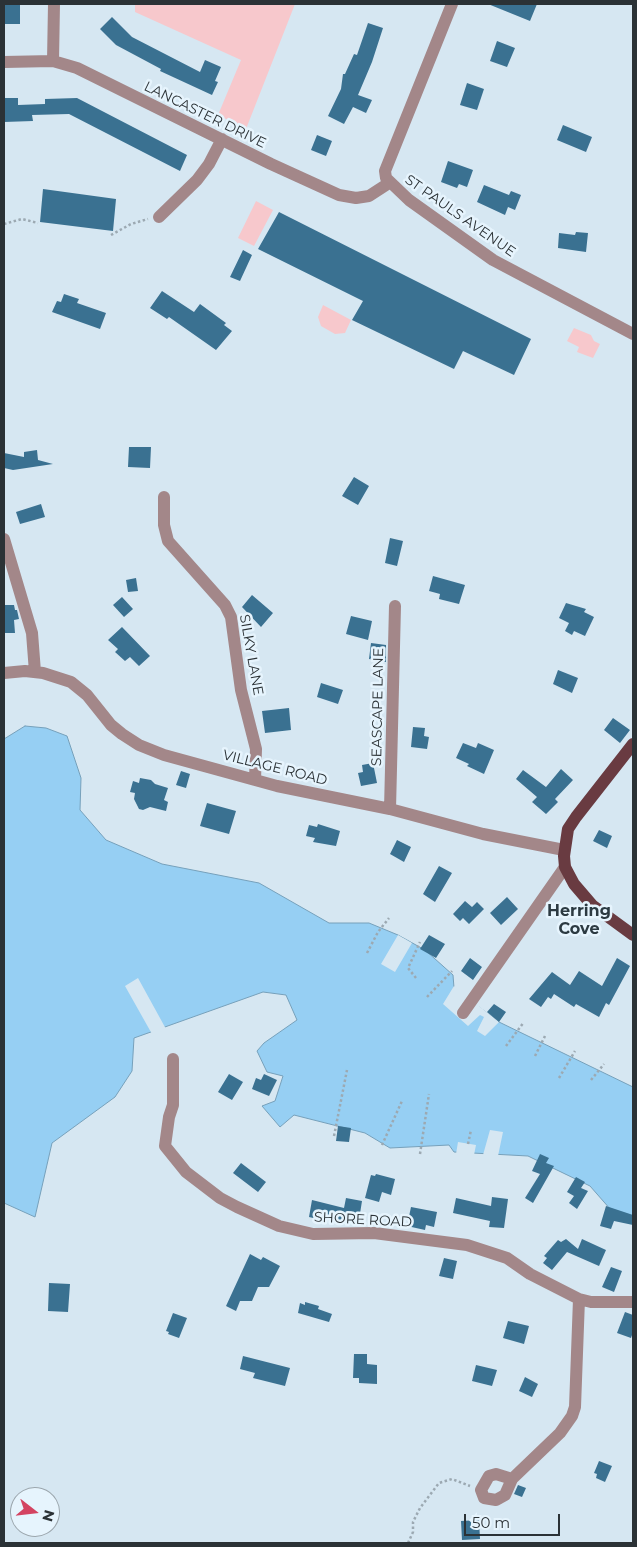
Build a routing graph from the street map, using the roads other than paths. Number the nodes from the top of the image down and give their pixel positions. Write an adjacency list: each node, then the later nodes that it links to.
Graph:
1 (54, 4): 3 (street)
2 (452, 4): 6 (street, ST PAULS AVENUE)
3 (53, 61): 4 (street, LANCASTER DRIVE); 5 (street, LANCASTER DRIVE)
4 (4, 62)
5 (222, 139): 6 (street, LANCASTER DRIVE); 7 (street)
6 (389, 184): 8 (street, ST PAULS AVENUE)
7 (159, 216)
8 (633, 334)
9 (164, 497): 15 (street, SILKY LANE)
10 (4, 538): 12 (street)
11 (395, 606): 16 (street, SEASCAPE LANE)
12 (35, 672): 13 (street, VILLAGE ROAD); 15 (street, VILLAGE ROAD)
13 (4, 673)
14 (633, 744): 17 (main road)
15 (254, 780): 16 (street, VILLAGE ROAD)
16 (390, 809): 17 (street, VILLAGE ROAD)
17 (564, 850): 18 (main road)
18 (565, 867): 19 (main road); 20 (street)
19 (633, 934)
20 (463, 1013)
21 (173, 1058): 22 (street, SHORE ROAD)
22 (579, 1299): 23 (street, SHORE ROAD); 24 (street)
23 (633, 1302)
24 (512, 1479): 24 (street)

